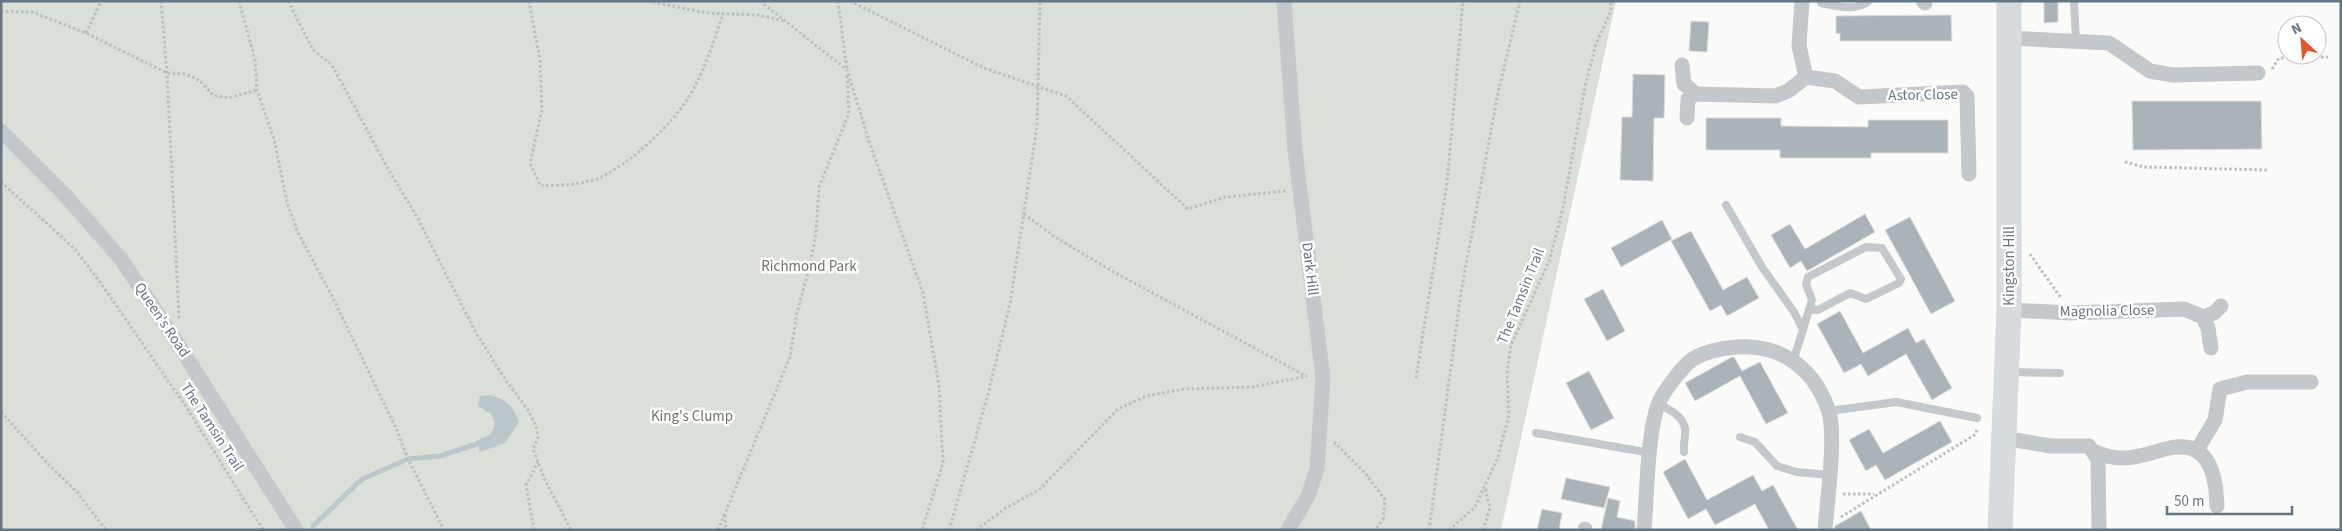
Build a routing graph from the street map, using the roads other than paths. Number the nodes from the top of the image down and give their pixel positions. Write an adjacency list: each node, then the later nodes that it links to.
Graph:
1 (1284, 1): 41 (street, Dark Hill)
2 (1802, 1): 10 (street)
3 (1869, 1): 6 (lane)
4 (2009, 1): 7 (main road, Kingston Hill)
5 (2074, 1): 8 (lane)
6 (1821, 3)
7 (2009, 38): 8 (street); 19 (main road, Kingston Hill)
8 (2076, 40): 11 (street)
9 (1682, 65): 12 (street)
10 (1805, 72): 12 (street); 15 (street, Astor Close)
11 (2263, 74)
12 (1696, 94): 13 (street)
13 (1687, 118)
14 (1, 131): 40 (street, Queen's Road)
15 (1969, 174)
16 (1726, 205): 21 (lane)
17 (2221, 306): 20 (street)
18 (1810, 309): 18 (lane); 21 (lane)
19 (2009, 310): 20 (street, Magnolia Close); 24 (main road, Kingston Hill)
20 (2203, 316): 22 (street)
21 (1803, 330): 23 (lane)
22 (2211, 348)
23 (1793, 360): 27 (street); 28 (street)
24 (2008, 372): 25 (lane); 32 (main road, Kingston Hill)
25 (2060, 373)
26 (2311, 382): 33 (street)
27 (1659, 405): 34 (lane); 36 (street)
28 (1829, 411): 29 (lane); 37 (street)
29 (1977, 422)
30 (1536, 433): 36 (lane)
31 (1740, 437): 37 (lane)
32 (2003, 438): 35 (street); 43 (main road, Kingston Hill)
33 (2197, 450): 35 (street); 38 (street)
34 (1684, 452)
35 (2095, 452): 44 (street)
36 (1651, 453): 42 (street)
37 (1829, 475): 39 (street)
38 (2217, 506)
39 (1825, 529)
40 (296, 530)
41 (1288, 530)
42 (1644, 530)
43 (2000, 530)
44 (2099, 530)

